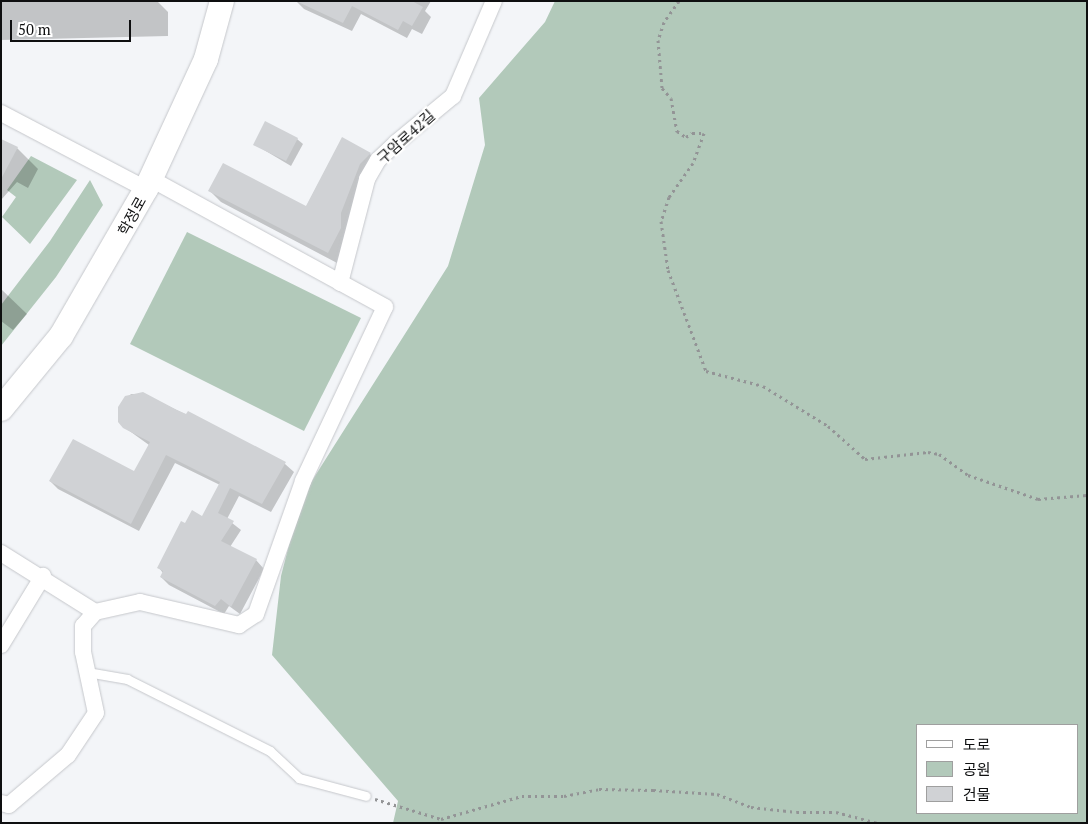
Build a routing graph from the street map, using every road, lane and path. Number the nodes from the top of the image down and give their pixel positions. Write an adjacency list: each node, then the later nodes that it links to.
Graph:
1 (222, 1): 5 (main road, 학정로)
2 (494, 1): 6 (street, 구암로42길)
3 (679, 1): 8 (path)
4 (1, 113): 5 (street)
5 (149, 184): 6 (street); 7 (main road, 학정로)
6 (340, 283): 11 (street)
7 (1, 409)
8 (1087, 495)
9 (1, 552): 10 (street)
10 (43, 576): 11 (street); 12 (street)
11 (95, 612): 13 (street)
12 (1, 645)
13 (87, 672): 14 (lane); 15 (street)
14 (366, 796): 17 (path)
15 (5, 804): 16 (street)
16 (1, 819)
17 (878, 823)

